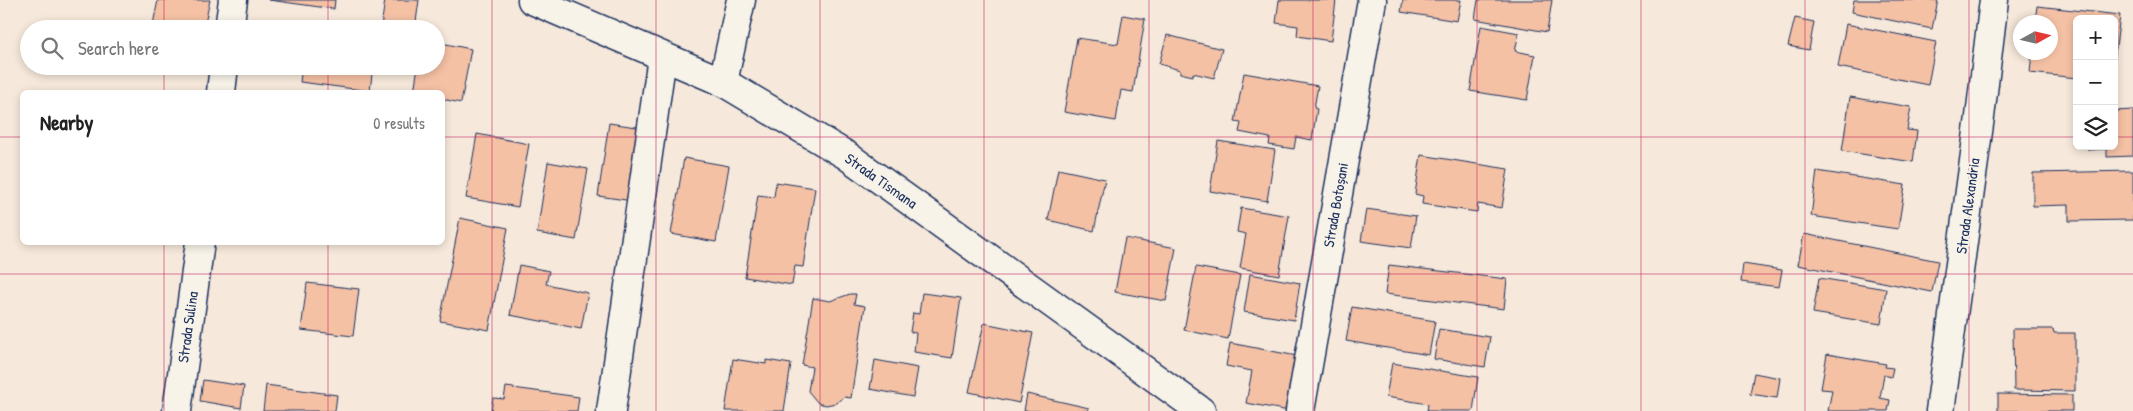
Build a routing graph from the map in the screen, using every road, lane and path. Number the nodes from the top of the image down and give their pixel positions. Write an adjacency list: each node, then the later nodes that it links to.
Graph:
1 (233, 0): 6 (street)
2 (532, 0): 7 (street, Strada Tismana)
3 (741, 0): 9 (street)
4 (1372, 0): 15 (street, Strada Botoșani)
5 (1994, 0): 16 (street, Strada Alexandria)
6 (230, 20)
7 (662, 57): 9 (street, Strada Tismana); 13 (street)
8 (223, 75): 10 (street)
9 (723, 82): 14 (street, Strada Tismana)
10 (220, 90)
11 (200, 245): 12 (street, Strada Sulina)
12 (176, 411)
13 (611, 411)
14 (1201, 411)
15 (1300, 411)
16 (1940, 411)

